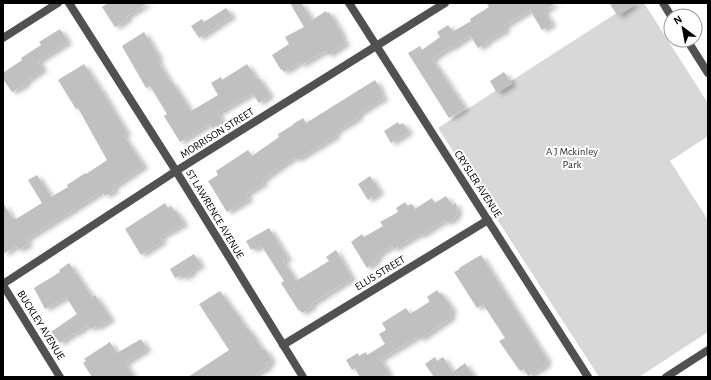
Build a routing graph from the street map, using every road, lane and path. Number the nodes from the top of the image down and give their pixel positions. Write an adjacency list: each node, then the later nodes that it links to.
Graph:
1 (58, 3): 5 (street)
2 (69, 3): 9 (street, ST LAWRENCE AVENUE)
3 (349, 3): 6 (street, CRYSLER AVENUE)
4 (445, 3): 6 (street, MORRISON STREET)
5 (3, 38)
6 (377, 46): 9 (street, MORRISON STREET); 10 (street, CRYSLER AVENUE)
7 (692, 48): 8 (street)
8 (708, 73)
9 (176, 171): 11 (street, MORRISON STREET); 12 (street, ST LAWRENCE AVENUE)
10 (488, 220): 12 (street, ELLIS STREET); 17 (street, CRYSLER AVENUE)
11 (3, 284): 15 (street, BUCKLEY AVENUE)
12 (282, 345): 16 (street, ST LAWRENCE AVENUE)
13 (708, 350): 14 (street)
14 (675, 374): 18 (street)
15 (60, 377)
16 (303, 377)
17 (588, 377)
18 (666, 377)

